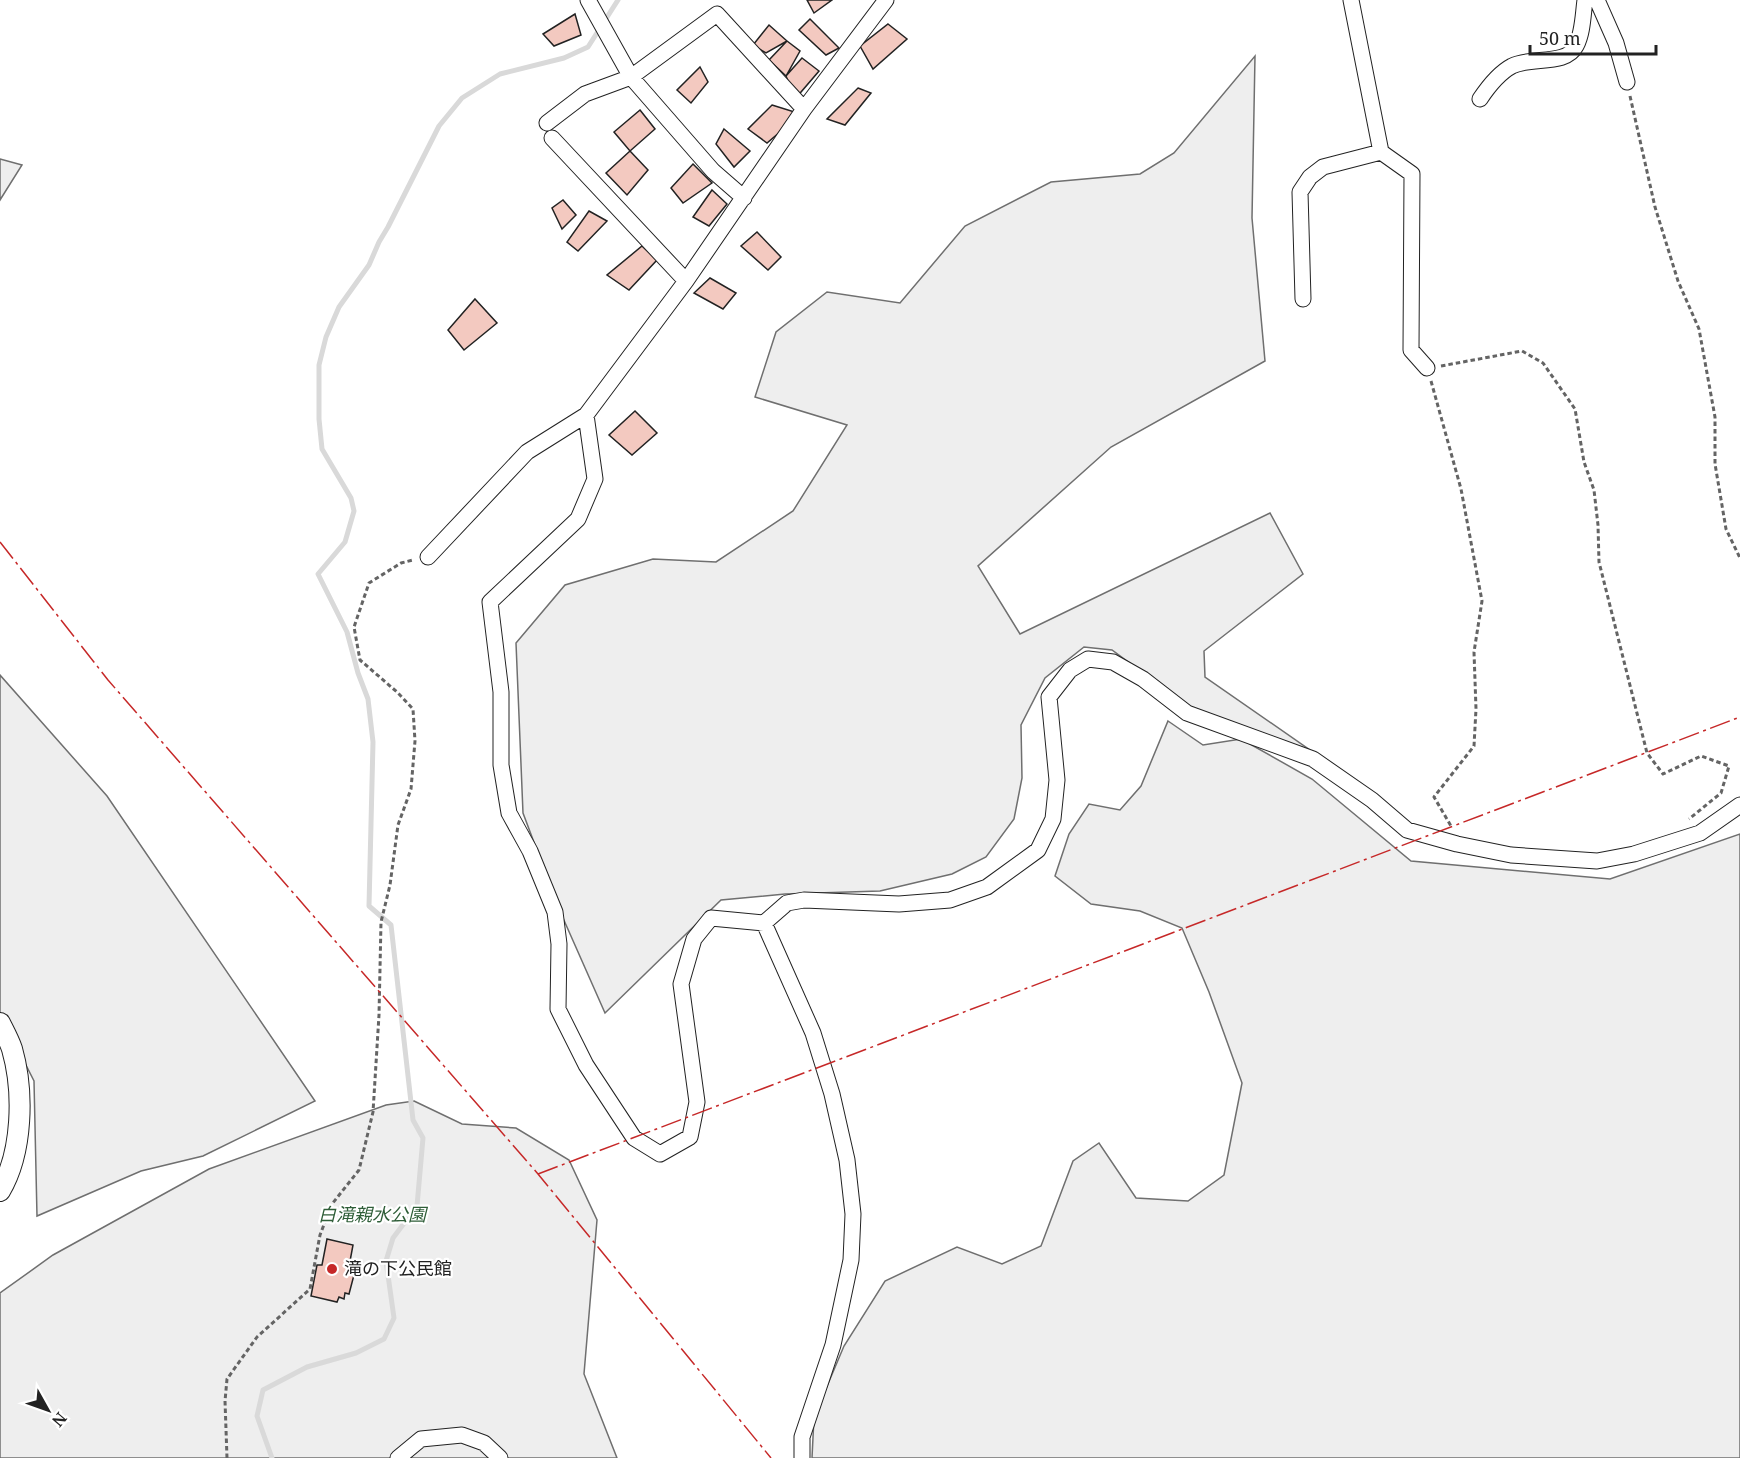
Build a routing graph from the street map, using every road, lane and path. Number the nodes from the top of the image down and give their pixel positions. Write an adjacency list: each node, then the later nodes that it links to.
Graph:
1 (588, 0): 6 (street)
2 (886, 0): 9 (street)
3 (1351, 0): 10 (street)
4 (1585, 0): 8 (street)
5 (1597, 0): 7 (street)
6 (631, 77): 9 (street); 11 (street); 12 (street)
7 (1627, 82): 17 (path)
8 (1480, 99)
9 (804, 109): 11 (street)
10 (1381, 152): 13 (street); 14 (street)
11 (744, 198): 12 (street)
12 (686, 281): 15 (street)
13 (1303, 299)
14 (1427, 369): 19 (path); 20 (path)
15 (586, 415): 16 (street); 21 (street)
16 (428, 557): 24 (path)
17 (1740, 558)
18 (1740, 805): 20 (street)
19 (1686, 821)
20 (1457, 844): 21 (street)
21 (764, 922): 27 (street)
22 (0, 1023): 23 (street)
23 (0, 1191)
24 (227, 1458)
25 (398, 1458): 26 (street)
26 (500, 1458)
27 (802, 1458)

